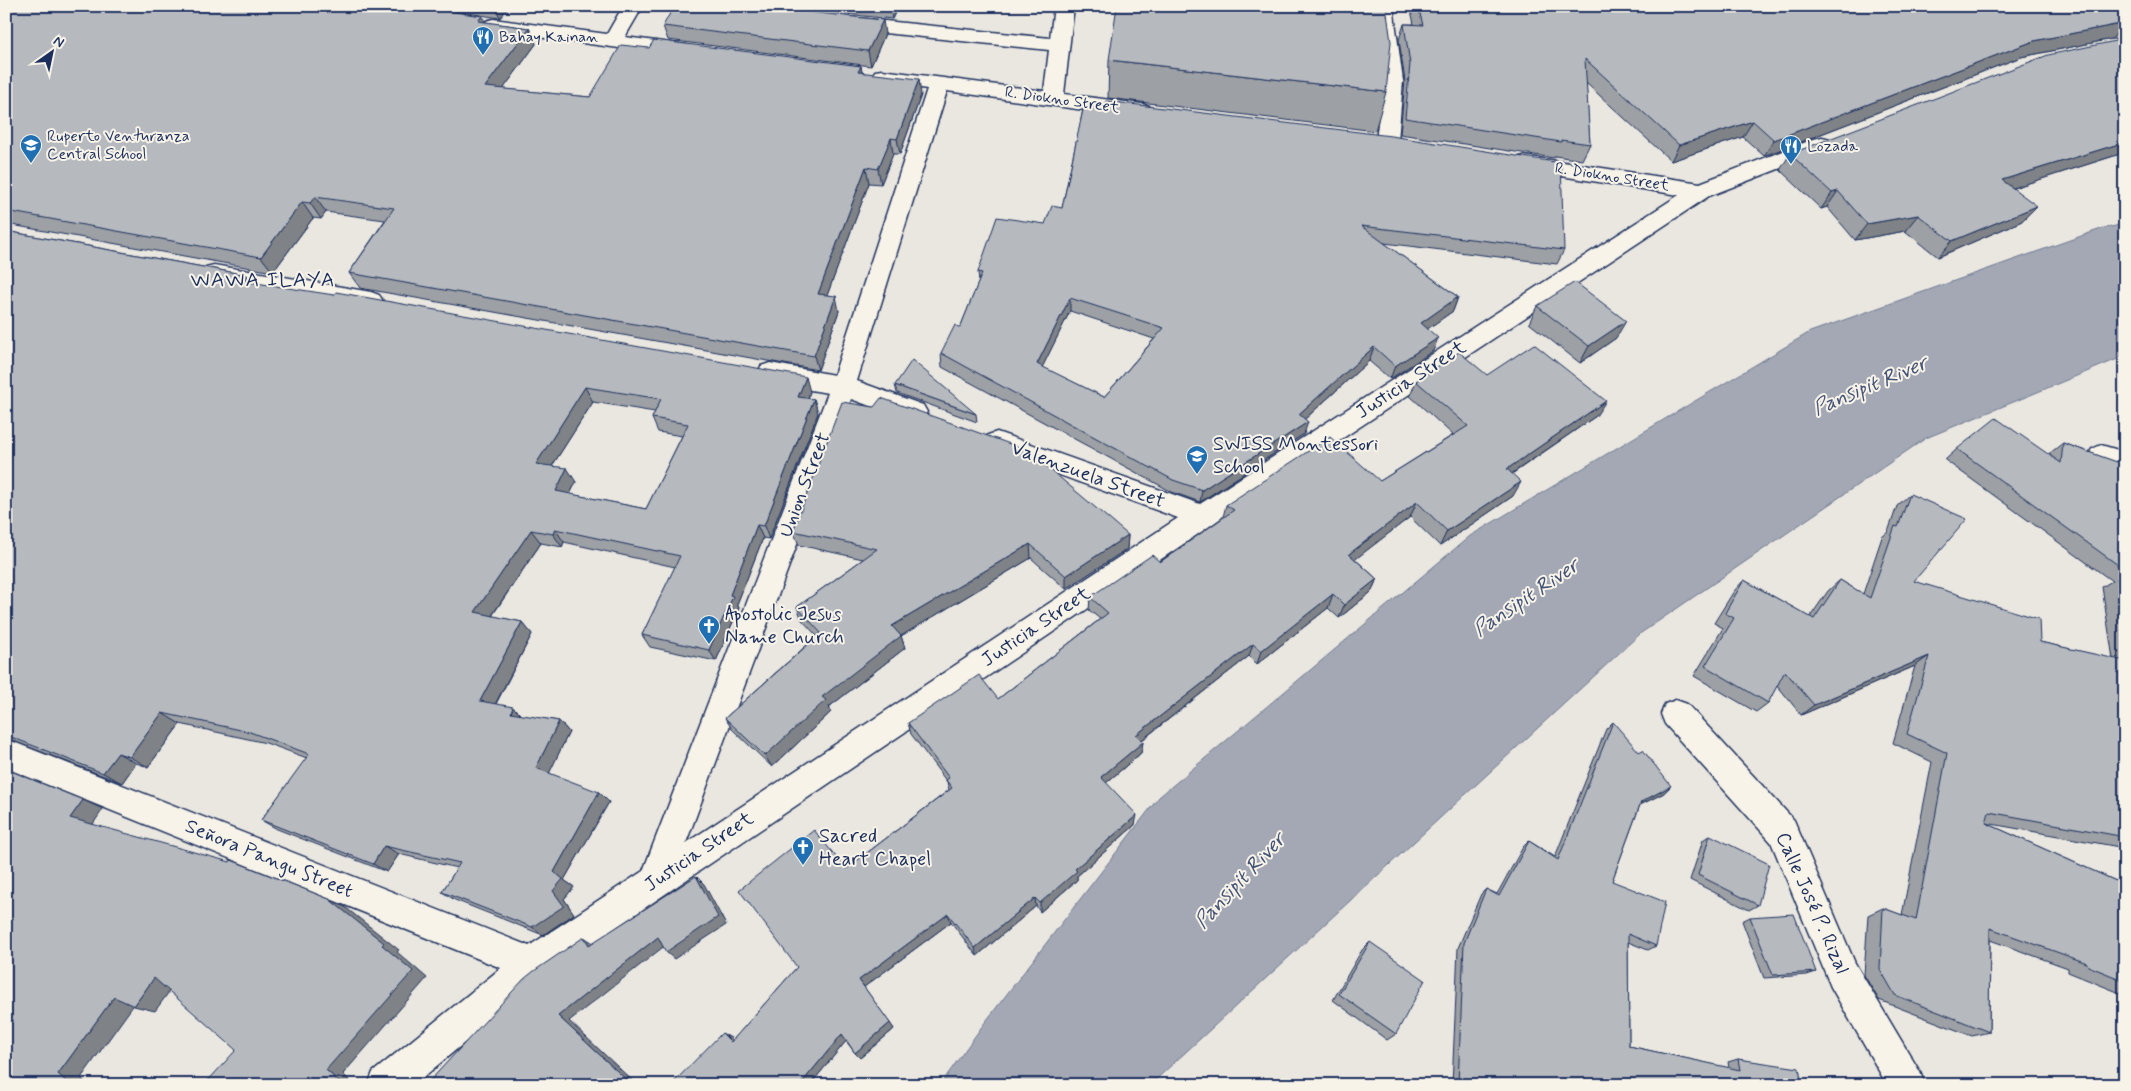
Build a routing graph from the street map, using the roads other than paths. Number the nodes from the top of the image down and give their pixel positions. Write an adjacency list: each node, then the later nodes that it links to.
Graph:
1 (633, 6): 6 (street)
2 (1064, 6): 7 (street)
3 (1383, 6): 14 (street)
4 (826, 20): 7 (street)
5 (478, 23): 6 (street)
6 (612, 42): 8 (street)
7 (1060, 45): 11 (street)
8 (701, 53)
9 (860, 73): 10 (street, R. Diokno Street)
10 (939, 83): 11 (street, R. Diokno Street); 20 (street, Union Street)
11 (1053, 100): 12 (street, R. Diokno Street)
12 (1161, 113)
13 (1838, 138): 16 (street)
14 (1387, 141)
15 (1505, 160): 16 (street, R. Diokno Street)
16 (1701, 191): 23 (street, Justicia Street)
17 (188, 268): 18 (street)
18 (392, 305)
19 (745, 369): 20 (street)
20 (843, 386): 21 (street); 26 (street, Union Street)
21 (935, 420)
22 (972, 433): 23 (street, Valenzuela Street)
23 (1203, 516): 26 (street, Justicia Street)
24 (1676, 714): 29 (street, Calle José P. Rizal)
25 (6, 753): 27 (street, Señora Pangu Street)
26 (655, 882): 27 (street, Justicia Street)
27 (532, 964): 28 (street, Justicia Street)
28 (386, 1085)
29 (1907, 1085)

